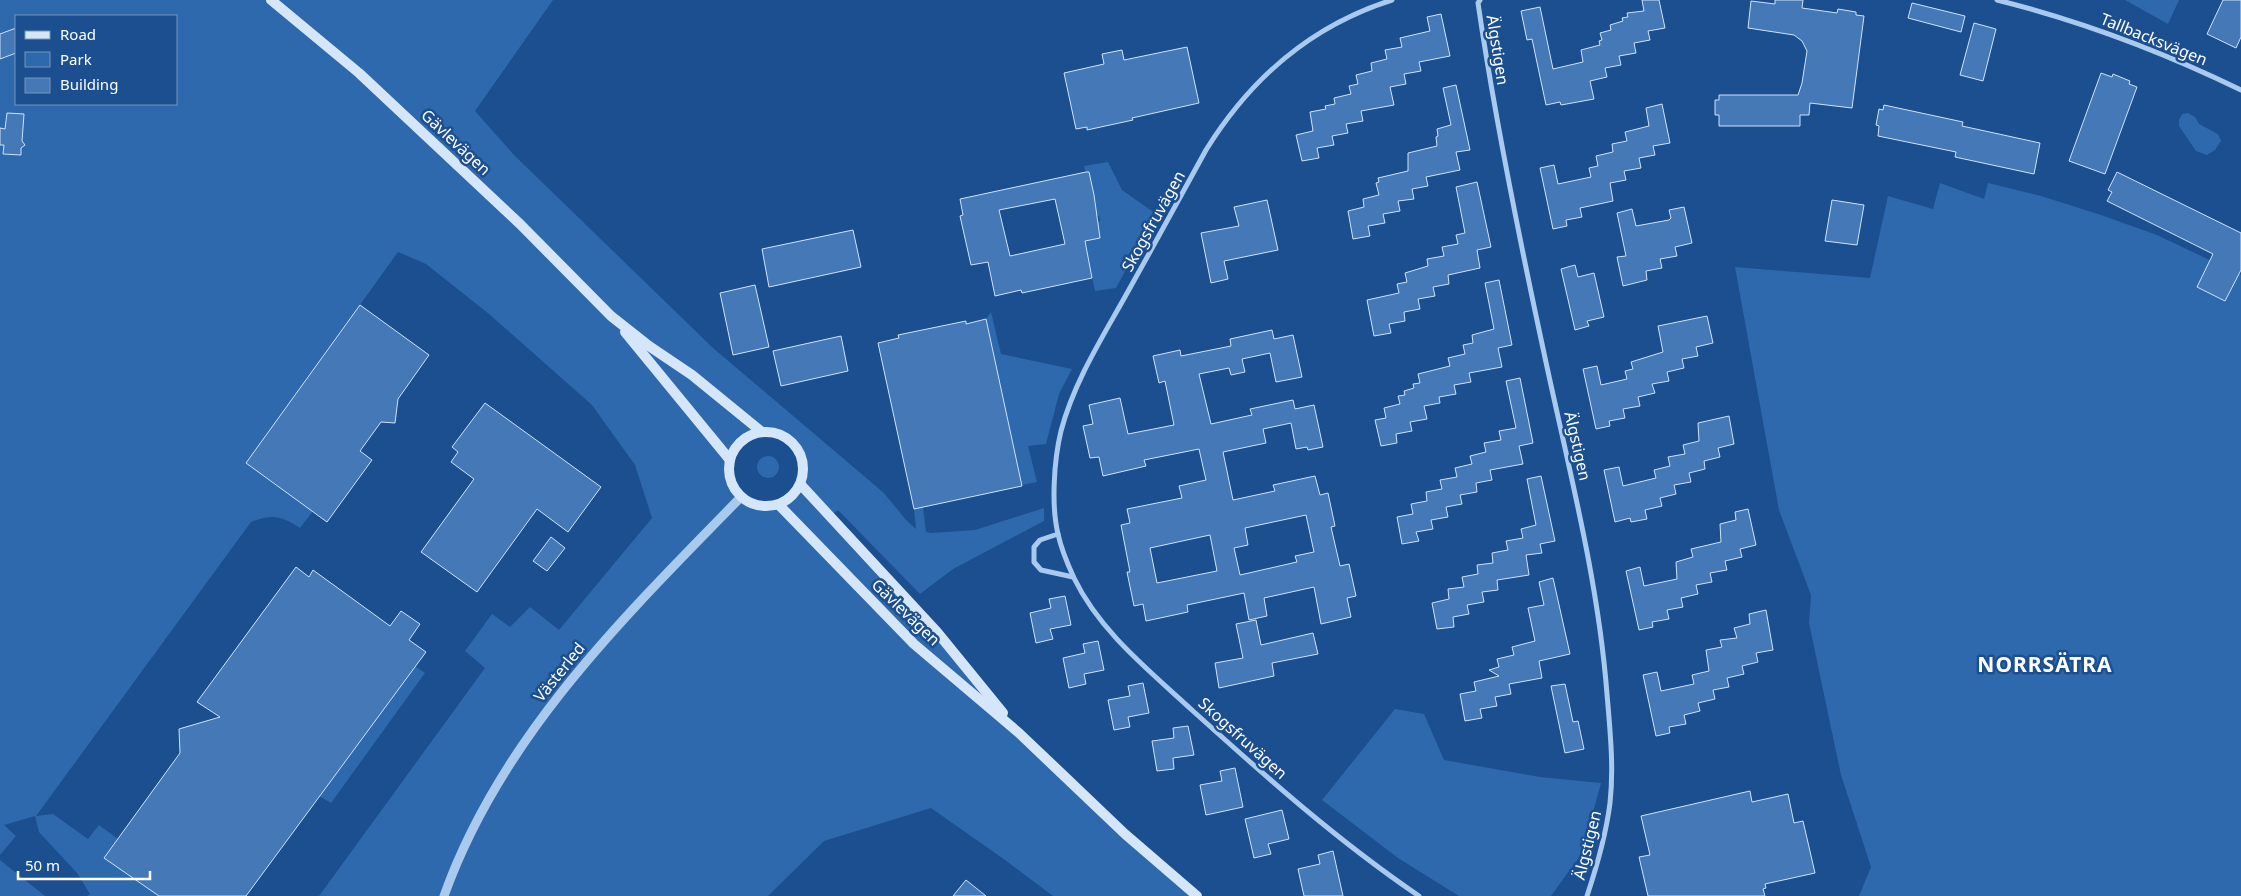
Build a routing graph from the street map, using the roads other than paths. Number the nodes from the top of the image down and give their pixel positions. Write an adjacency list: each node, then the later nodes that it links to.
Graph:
1 (271, 0): 6 (main road, Gävlevägen)
2 (1392, 0): 12 (street, Skogsfruvägen)
3 (1997, 0): 5 (street, Tallbacksvägen)
4 (1479, 1): 18 (street, Älgstigen)
5 (2241, 90)
6 (611, 316): 7 (main road, Gävlevägen); 8 (main road, Gävlevägen)
7 (762, 432): 8 (main road); 9 (main road, Gävlevägen)
8 (730, 460): 10 (main road)
9 (801, 485): 11 (main road); 14 (main road, Gävlevägen)
10 (741, 497): 11 (main road); 15 (street, Västerled)
11 (779, 505): 14 (main road, Gävlevägen)
12 (1058, 534): 13 (street, Skogsfruvägen); 13 (street)
13 (1073, 577): 17 (street, Skogsfruvägen)
14 (1019, 733): 16 (main road, Gävlevägen)
15 (444, 896)
16 (1197, 896)
17 (1419, 896)
18 (1587, 896)

